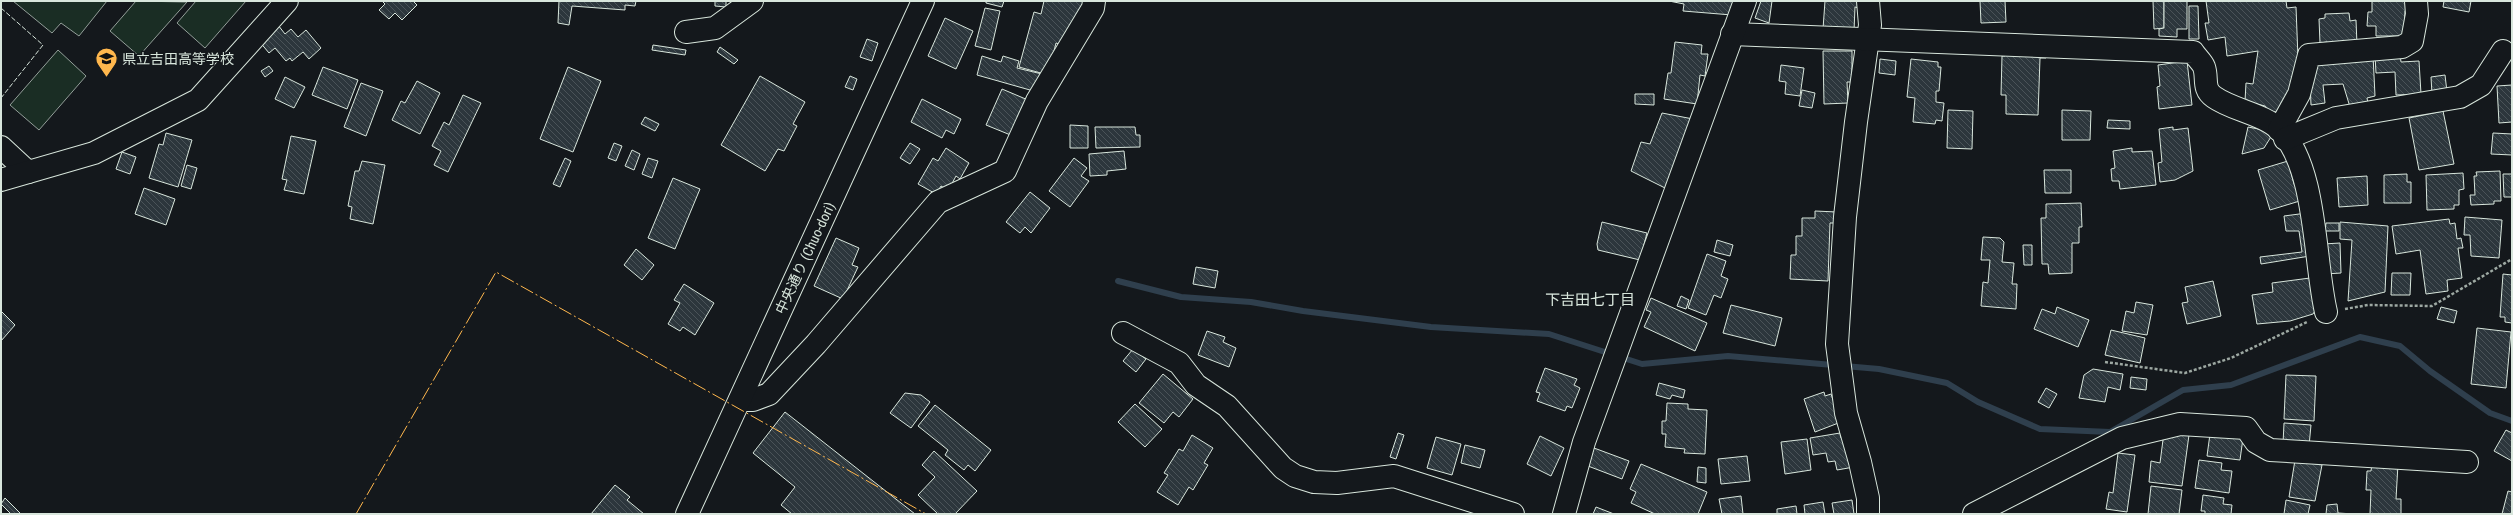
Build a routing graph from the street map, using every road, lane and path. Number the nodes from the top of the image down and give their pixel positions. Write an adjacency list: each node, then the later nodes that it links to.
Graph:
1 (287, 1): 14 (street)
2 (752, 1): 8 (street)
3 (923, 1): 18 (street, 中央通り (Chuo-dori))
4 (1094, 1): 18 (street)
5 (1745, 1): 9 (street)
6 (1868, 1): 10 (street)
7 (2416, 1): 12 (street)
8 (686, 32)
9 (1732, 34): 10 (street); 22 (street)
10 (1869, 39): 12 (street); 23 (street)
11 (2503, 51): 12 (street)
12 (2282, 135): 16 (street)
13 (1, 148): 14 (street)
14 (28, 172): 15 (street)
15 (1, 180)
16 (2326, 312)
17 (1123, 333): 21 (street)
18 (740, 400): 20 (street, 中央通り (Chuo-dori))
19 (2467, 462): 24 (street)
20 (688, 514)
21 (1513, 514)
22 (1564, 514)
23 (1868, 514)
24 (1974, 514)

